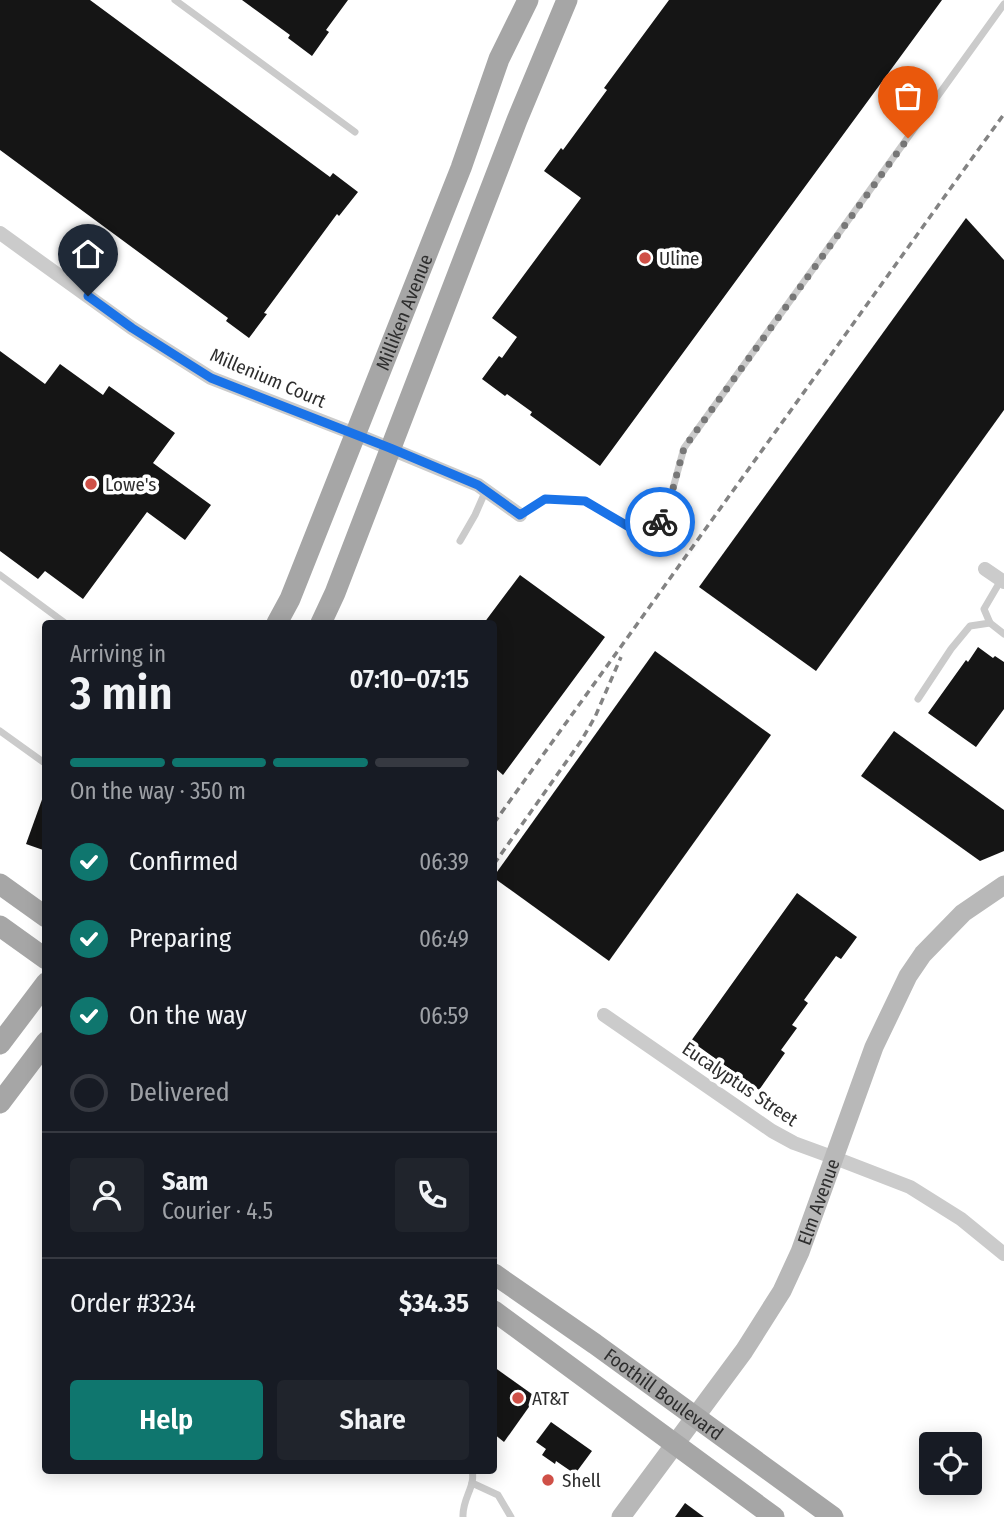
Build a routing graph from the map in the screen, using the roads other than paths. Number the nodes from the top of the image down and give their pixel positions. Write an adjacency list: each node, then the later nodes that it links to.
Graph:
1 (175, 0): 5 (lane)
2 (528, 0): 7 (main road, Milliken Avenue)
3 (567, 0): 8 (main road, Milliken Avenue)
4 (1004, 4): 10 (lane)
5 (355, 132)
6 (0, 233): 7 (street, Millenium Court)
7 (355, 434): 8 (street, Millenium Court); 16 (main road, Milliken Avenue)
8 (390, 448): 9 (street, Millenium Court); 17 (main road, Milliken Avenue)
9 (486, 490): 10 (street, Millenium Court); 11 (lane)
10 (520, 515)
11 (460, 541)
12 (985, 569): 14 (street)
13 (0, 575): 15 (lane)
14 (1002, 581): 18 (lane)
15 (61, 620)
16 (279, 620)
17 (322, 620)
18 (990, 623): 19 (lane); 20 (lane)
19 (1004, 634)
20 (918, 699)
21 (0, 731): 22 (lane)
22 (42, 761)
23 (0, 884): 25 (main road)
24 (1004, 886): 33 (street, Elm Avenue)
25 (42, 914)
26 (0, 926): 27 (main road)
27 (42, 956)
28 (42, 988): 30 (main road)
29 (604, 1016): 33 (street, Eucalyptus Street)
30 (0, 1044)
31 (42, 1047): 32 (main road)
32 (0, 1103)
33 (835, 1158): 34 (street, Eucalyptus Street); 37 (street, Elm Avenue)
34 (1004, 1254)
35 (497, 1276): 37 (main road, Foothill Boulevard)
36 (497, 1313): 38 (main road, Foothill Boulevard)
37 (695, 1416): 38 (street, Elm Avenue); 45 (main road, Foothill Boulevard)
38 (674, 1444): 43 (street, Elm Avenue); 44 (main road, Foothill Boulevard)
39 (472, 1474): 40 (lane)
40 (472, 1483): 41 (lane); 42 (lane)
41 (463, 1517)
42 (511, 1517)
43 (621, 1517)
44 (774, 1517)
45 (833, 1517)

